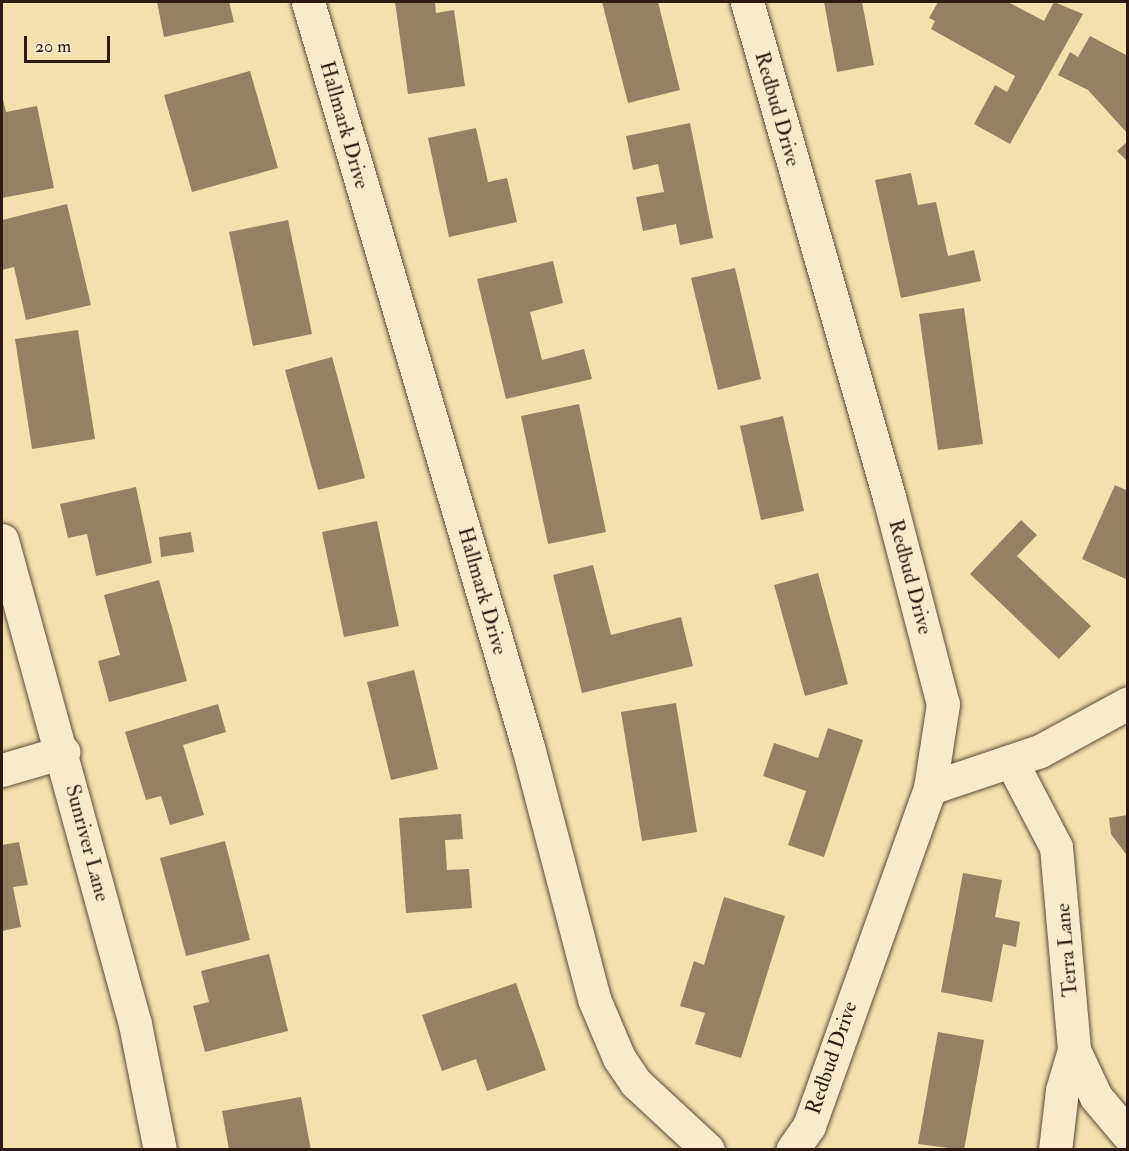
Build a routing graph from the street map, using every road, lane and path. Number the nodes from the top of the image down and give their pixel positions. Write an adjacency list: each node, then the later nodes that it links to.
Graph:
1 (308, 2): 13 (street, Hallmark Drive)
2 (747, 2): 8 (street, Redbud Drive)
3 (2, 540): 5 (street, Sunriver Lane)
4 (1128, 703): 6 (street)
5 (63, 752): 7 (street); 12 (street, Sunriver Lane)
6 (1011, 761): 8 (street); 9 (street, Terra Lane)
7 (2, 770)
8 (930, 788): 11 (street, Redbud Drive)
9 (1074, 1050): 10 (street, Terra Lane); 14 (street)
10 (1128, 1135)
11 (796, 1148)
12 (159, 1149)
13 (708, 1149)
14 (1055, 1149)

